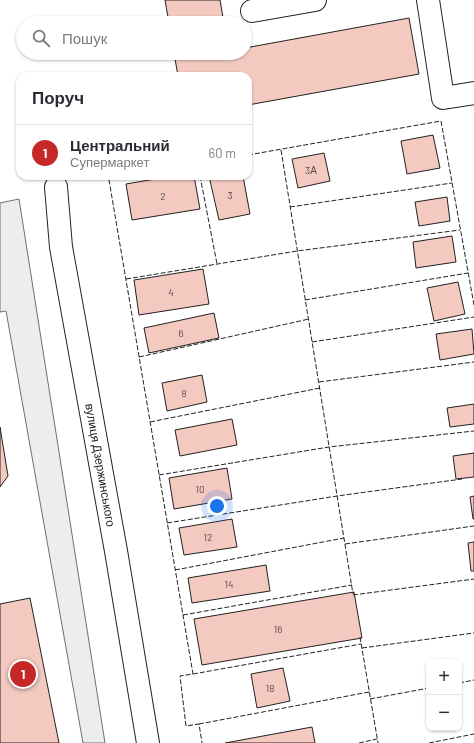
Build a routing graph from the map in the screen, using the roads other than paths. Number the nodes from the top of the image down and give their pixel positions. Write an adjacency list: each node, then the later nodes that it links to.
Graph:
1 (315, 0): 3 (street)
2 (428, 0): 4 (street)
3 (252, 11)
4 (474, 93)
5 (56, 187): 6 (street, вулиця Дзержинського)
6 (148, 743)

